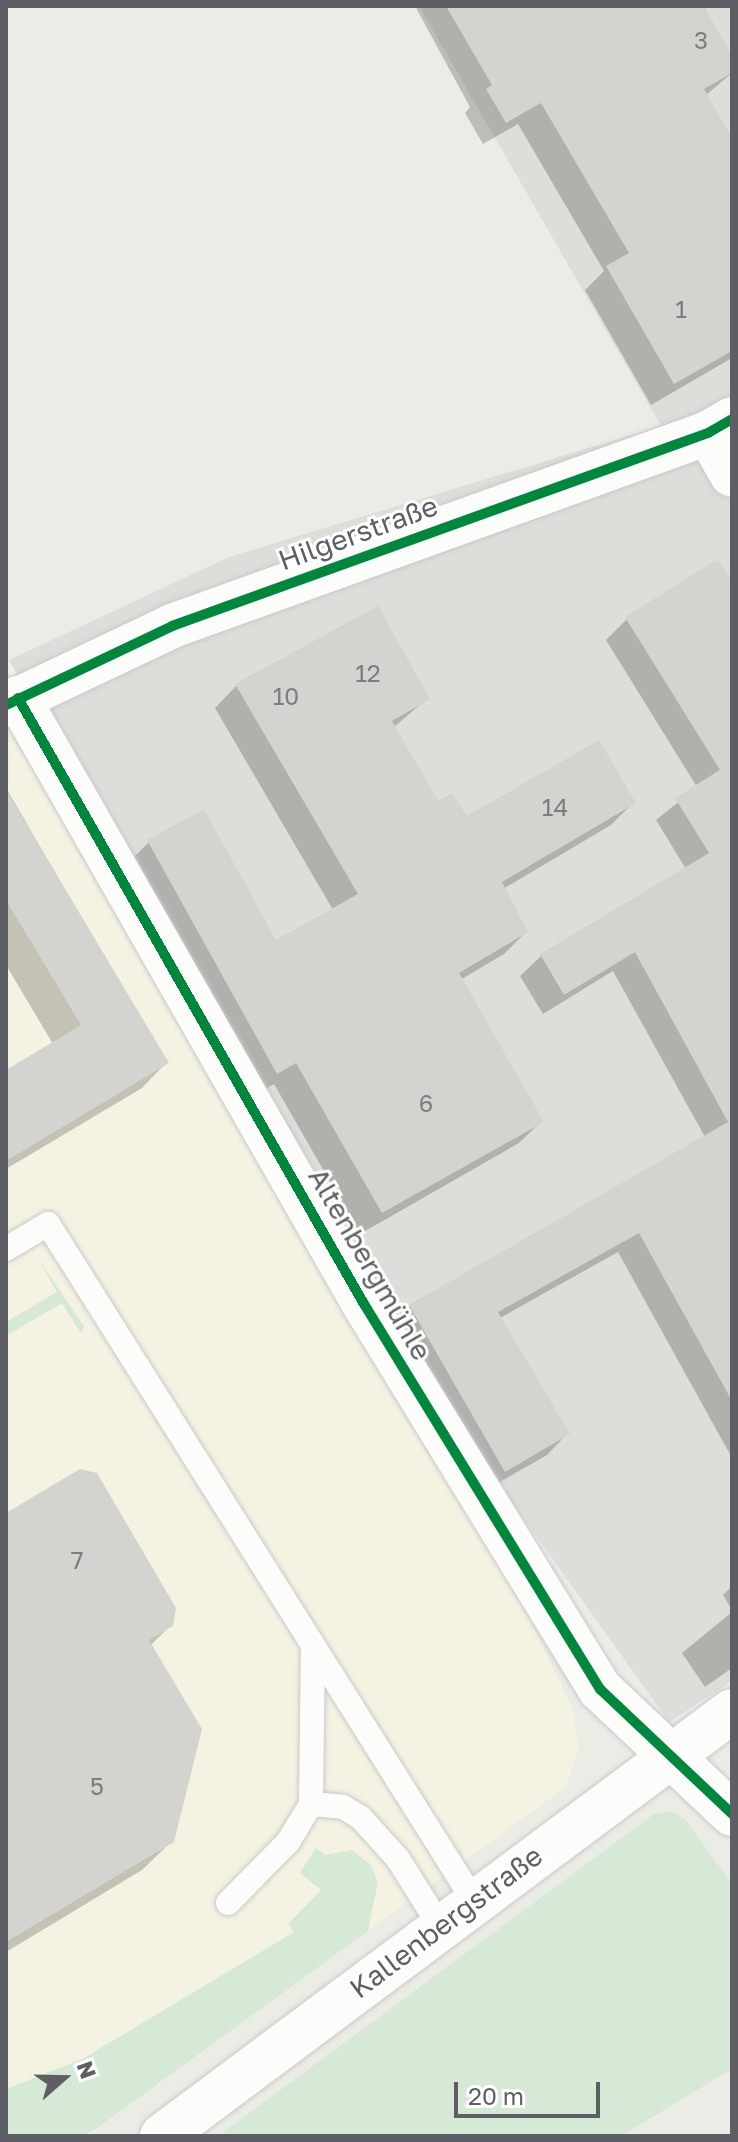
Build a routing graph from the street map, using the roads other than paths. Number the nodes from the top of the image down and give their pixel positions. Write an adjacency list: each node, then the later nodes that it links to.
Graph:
1 (720, 426): 2 (street); 3 (street, Hilgerstraße)
2 (732, 475)
3 (12, 702): 7 (street, Altenbergmühle)
4 (6, 1249): 5 (lane)
5 (313, 1649): 8 (lane); 11 (lane)
6 (732, 1711): 7 (street, Kallenbergstraße)
7 (671, 1752): 9 (street, Altenbergmühle); 11 (street, Kallenbergstraße)
8 (311, 1804): 10 (lane); 11 (lane)
9 (732, 1814)
10 (228, 1903)
11 (457, 1914): 12 (street, Kallenbergstraße)
12 (162, 2136)

